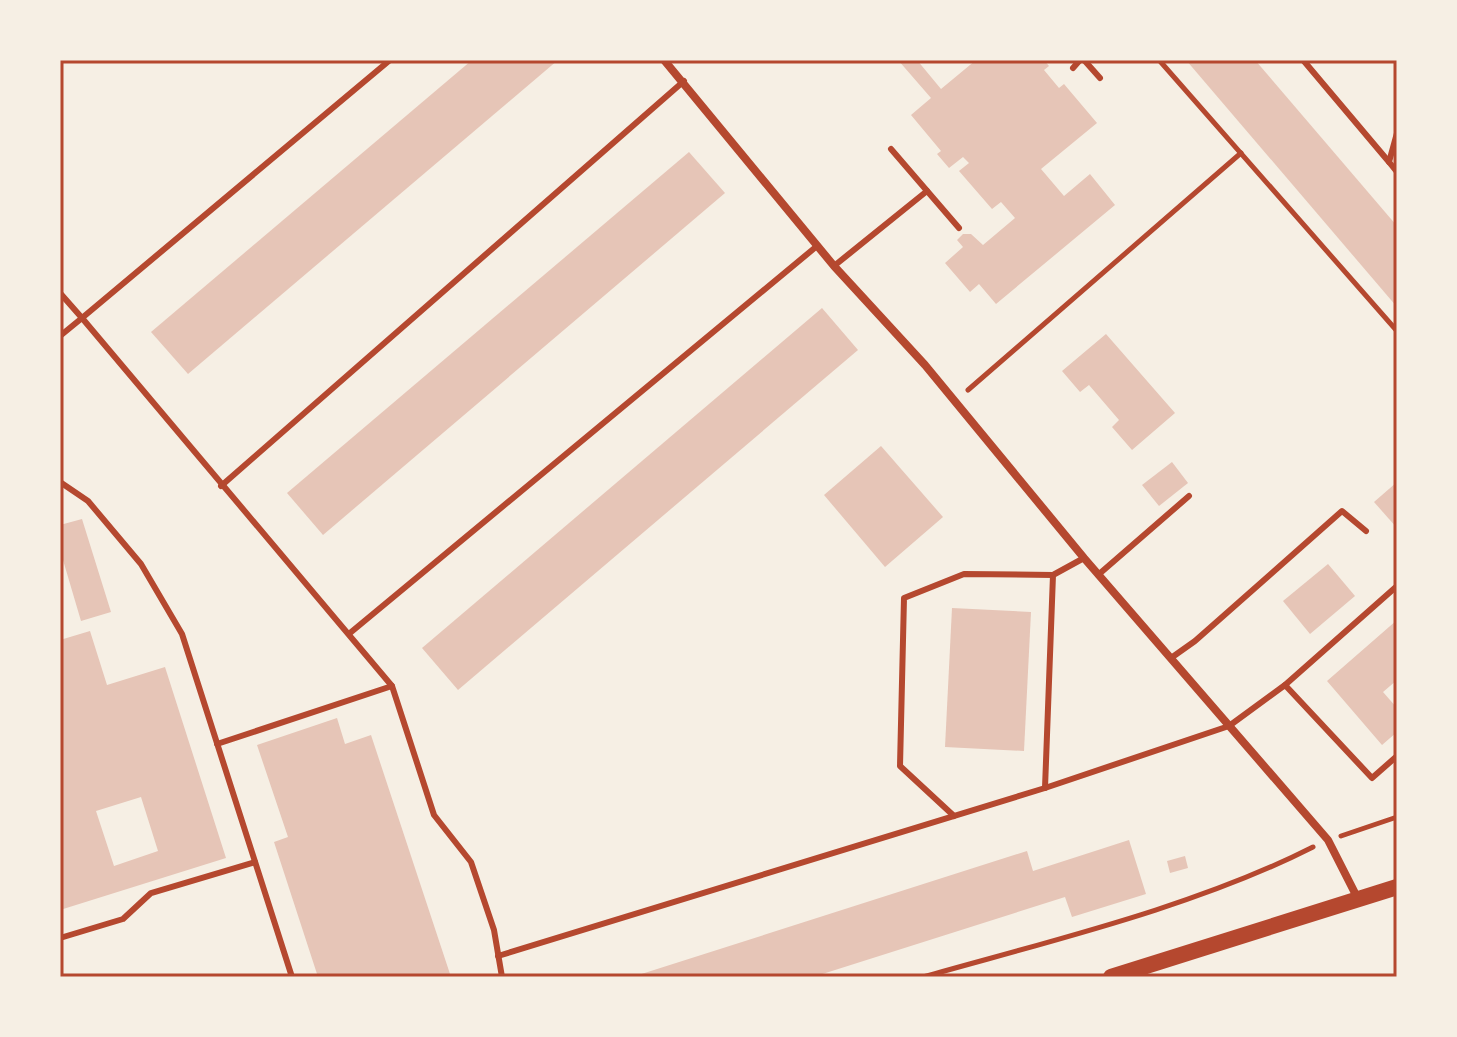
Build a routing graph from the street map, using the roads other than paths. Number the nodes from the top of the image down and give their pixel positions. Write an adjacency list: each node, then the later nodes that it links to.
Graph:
1 (390, 60): 17 (lane)
2 (664, 60): 7 (street)
3 (1082, 60): 5 (lane); 6 (lane)
4 (1303, 60): 10 (lane)
5 (1073, 68)
6 (1100, 78)
7 (684, 81): 14 (street); 20 (lane)
8 (1397, 133): 10 (lane)
9 (891, 149): 12 (lane)
10 (1389, 162): 11 (lane)
11 (1397, 172)
12 (927, 191): 13 (lane); 15 (lane)
13 (959, 228)
14 (817, 246): 15 (street); 27 (lane)
15 (834, 266): 23 (street)
16 (60, 293): 17 (lane)
17 (82, 318): 18 (lane); 20 (lane)
18 (60, 336)
19 (60, 482): 32 (lane)
20 (221, 486): 27 (lane)
21 (1189, 496): 25 (lane)
22 (1366, 531): 28 (lane)
23 (1084, 558): 24 (lane); 25 (street)
24 (1053, 575): 34 (lane); 35 (lane)
25 (1098, 575): 28 (street)
26 (1397, 586): 29 (lane)
27 (350, 633): 30 (lane)
28 (1171, 658): 31 (street)
29 (1285, 685): 31 (lane); 33 (lane)
30 (392, 686): 32 (lane); 40 (lane)
31 (1229, 726): 34 (lane); 38 (street)
32 (217, 744): 36 (lane)
33 (1397, 756)
34 (1045, 788): 35 (lane)
35 (954, 816): 40 (lane)
36 (255, 862): 39 (lane); 42 (lane)
37 (1397, 887): 38 (main road)
38 (1359, 899): 41 (main road)
39 (60, 938)
40 (498, 956): 43 (lane)
41 (1133, 974): 44 (main road)
42 (292, 977)
43 (502, 977)
44 (1111, 977)

